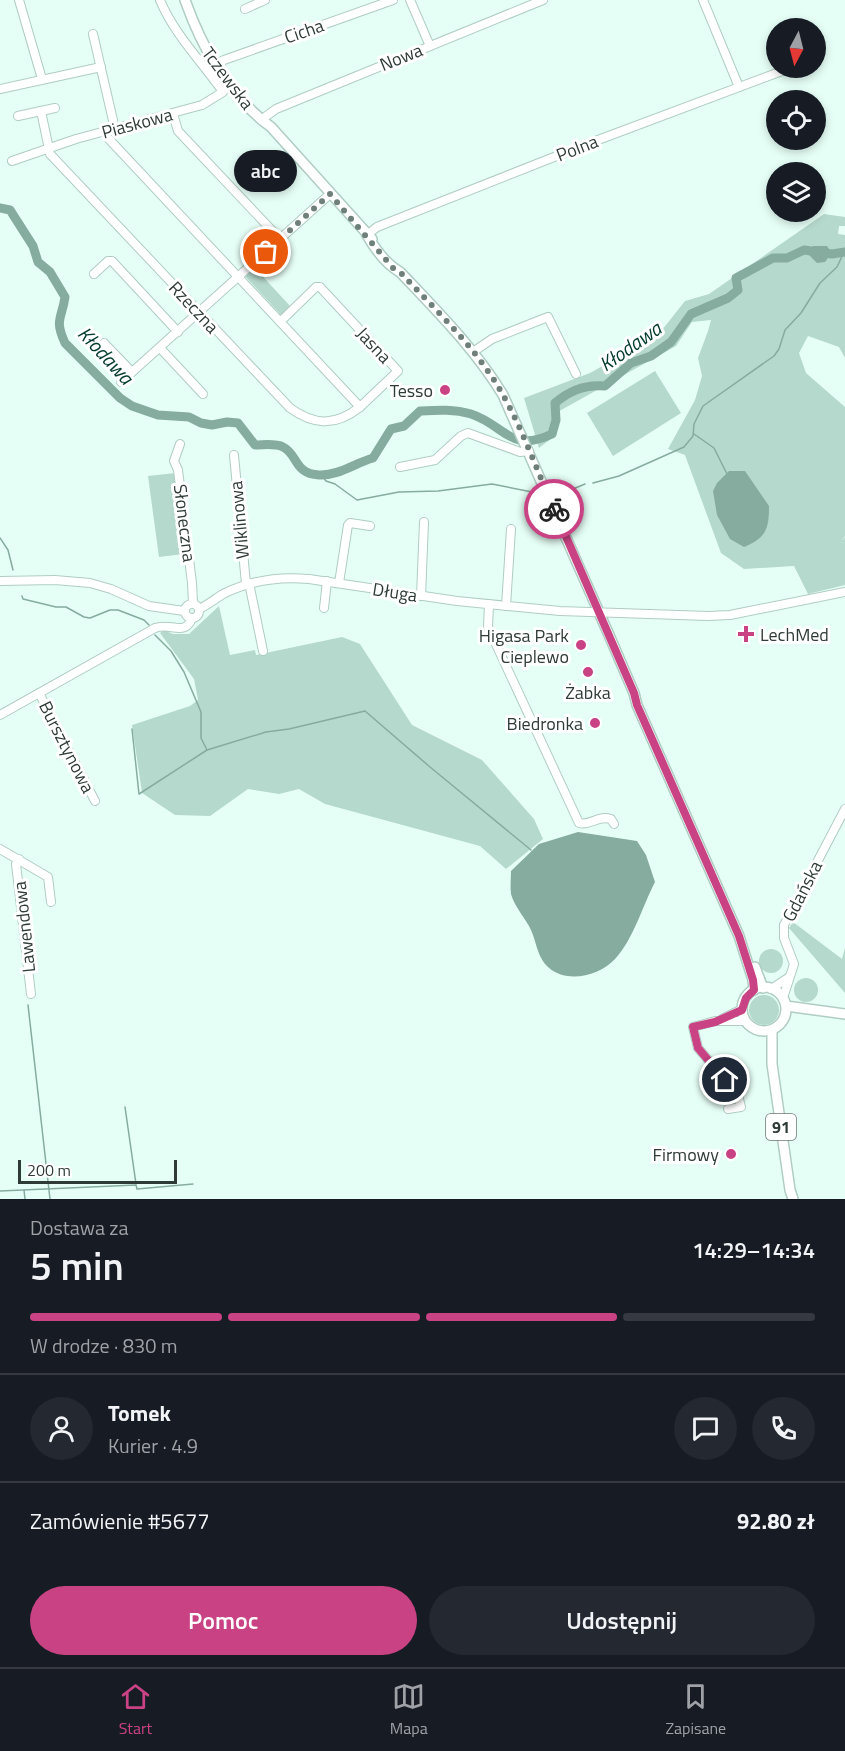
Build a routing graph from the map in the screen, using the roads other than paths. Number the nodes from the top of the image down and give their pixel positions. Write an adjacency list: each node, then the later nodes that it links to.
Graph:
1 (19, 0): 15 (street)
2 (160, 0): 20 (street, Piaskowa)
3 (185, 0): 12 (main road, Tczewska)
4 (265, 0): 9 (street)
5 (393, 0): 12 (street, Cicha)
6 (410, 0): 11 (street)
7 (543, 0): 11 (street, Nowa)
8 (704, 0): 16 (street)
9 (245, 9)
10 (93, 34): 13 (street)
11 (430, 46): 22 (street, Nowa)
12 (216, 65): 22 (main road, Tczewska)
13 (101, 67): 15 (street); 23 (street)
14 (766, 77): 16 (street, Polna)
15 (42, 80): 17 (street)
16 (739, 87): 28 (street, Polna)
17 (0, 89)
18 (55, 108): 19 (street)
19 (41, 111): 21 (street); 25 (street)
20 (173, 114): 23 (street, Piaskowa); 29 (street)
21 (18, 116)
22 (261, 120): 27 (main road, Tczewska)
23 (115, 129): 24 (street, Piaskowa)
24 (105, 132): 25 (street, Piaskowa); 31 (street)
25 (49, 148): 26 (street, Piaskowa); 32 (street, Rzeczna)
26 (12, 161)
27 (330, 194): 28 (main road, Tczewska); 29 (street)
28 (367, 235): 37 (main road, Tczewska)
29 (280, 239): 31 (street)
30 (94, 274): 34 (street)
31 (239, 278): 32 (street); 33 (street)
32 (199, 313): 34 (street); 42 (street, Rzeczna)
33 (280, 322): 42 (street); 42 (street, Jasna)
34 (178, 332): 36 (street)
35 (104, 343): 38 (street)
36 (160, 348): 38 (street); 41 (street)
37 (473, 352): 39 (street); 44 (main road, Tczewska)
38 (132, 372): 40 (street)
39 (576, 374)
40 (121, 382)
41 (203, 394)
42 (360, 407)
43 (180, 444): 57 (street, Słoneczna)
44 (528, 448): 46 (street); 61 (main road, Tczewska)
45 (234, 454): 53 (street, Wiklinowa)
46 (400, 468)
47 (424, 522): 55 (street)
48 (370, 526): 52 (street)
49 (511, 529): 58 (street)
50 (0, 581): 60 (street)
51 (327, 581): 52 (street, Długa); 53 (street, Długa); 59 (street)
52 (339, 583): 55 (street, Długa)
53 (248, 584): 57 (street, Długa); 63 (street, Wiklinowa)
54 (845, 592): 61 (street, Długa)
55 (421, 596): 56 (street, Długa)
56 (489, 604): 58 (street, Długa); 68 (street)
57 (196, 606): 60 (street, Długa); 62 (street, Długa)
58 (506, 606): 61 (street, Długa)
59 (324, 608)
60 (184, 611): 62 (street)
61 (599, 613): 73 (main road, Tczewska)
62 (192, 618): 64 (street)
63 (263, 651)
64 (39, 693): 65 (street); 66 (street, Bursztynowa)
65 (0, 715)
66 (95, 801)
67 (845, 808): 72 (street, Gdańska)
68 (614, 824)
69 (0, 849): 70 (street)
70 (19, 860): 71 (street); 74 (street, Lawendowa)
71 (51, 902)
72 (789, 977): 73 (street); 75 (street, Gdańska)
73 (762, 989): 75 (main road); 76 (main road)
74 (31, 994)
75 (784, 1002): 77 (main road); 79 (main road)
76 (742, 1010): 80 (main road); 81 (street)
77 (818, 1010): 78 (main road); 79 (main road)
78 (845, 1014)
79 (785, 1016): 82 (main road)
80 (745, 1021): 81 (street); 83 (main road)
81 (715, 1022): 85 (street)
82 (772, 1030): 83 (main road); 84 (main road, 91)
83 (762, 1031): 84 (main road, 91)
84 (772, 1064): 86 (main road, 91)
85 (728, 1109)
86 (791, 1196)

